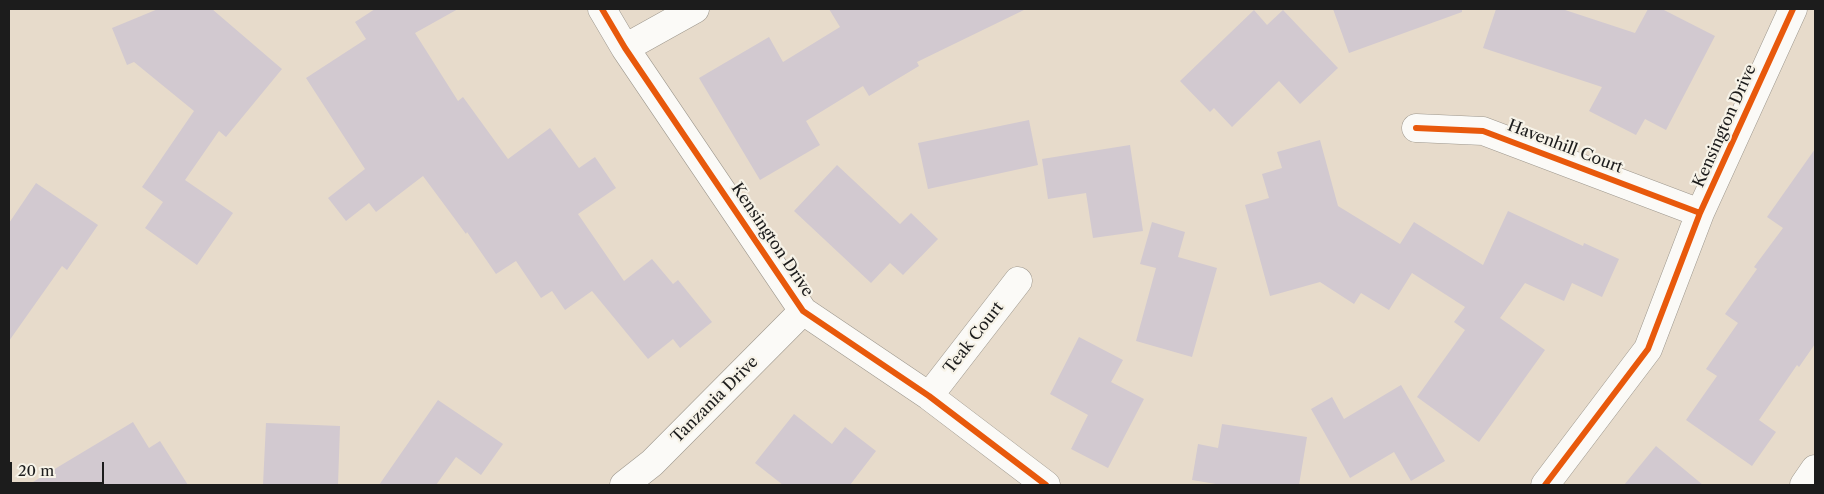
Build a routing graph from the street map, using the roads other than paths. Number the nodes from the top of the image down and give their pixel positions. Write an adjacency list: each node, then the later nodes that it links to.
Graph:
1 (602, 9): 4 (street, Kensington Drive)
2 (695, 9): 4 (street)
3 (1793, 9): 6 (street, Kensington Drive)
4 (625, 48): 8 (street, Kensington Drive)
5 (1416, 128): 6 (street, Havenhill Court)
6 (1700, 213): 13 (street, Kensington Drive)
7 (1018, 281): 9 (street, Teak Court)
8 (804, 311): 9 (street, Kensington Drive); 11 (street, Tanzania Drive)
9 (929, 396): 12 (street, Kensington Drive)
10 (1815, 470): 14 (street)
11 (624, 485)
12 (1046, 485)
13 (1545, 485)
14 (1804, 485)

